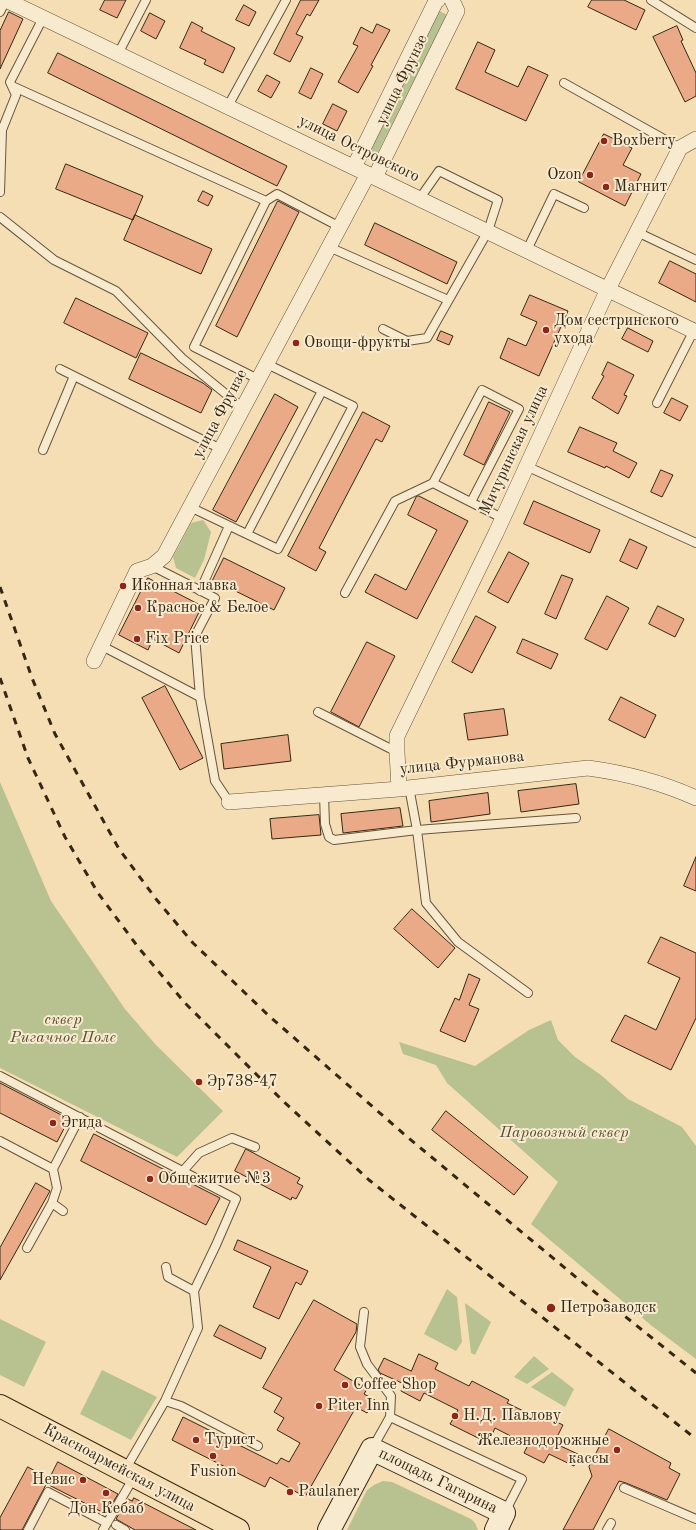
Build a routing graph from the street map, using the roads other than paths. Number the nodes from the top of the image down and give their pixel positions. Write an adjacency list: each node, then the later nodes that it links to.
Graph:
1 (6, 0): 7 (lane); 8 (street, улица Островского)
2 (146, 0): 10 (lane)
3 (286, 0): 13 (lane)
4 (438, 0): 16 (street, улица Фрунзе)
5 (452, 0): 17 (street, улица Фрунзе)
6 (651, 0): 9 (lane)
7 (0, 12)
8 (43, 18): 10 (street, улица Островского); 12 (lane)
9 (696, 28)
10 (118, 54): 13 (street, улица Островского)
11 (564, 83): 15 (lane)
12 (12, 86): 18 (lane); 20 (lane)
13 (228, 106): 16 (street, улица Островского)
14 (696, 140): 15 (street)
15 (680, 148): 25 (street, Мичуринская улица)
16 (354, 167): 17 (street, улица Островского)
17 (372, 175): 19 (street, улица Островского); 23 (street, улица Фрунзе)
18 (0, 192)
19 (420, 198): 24 (street, улица Островского); 24 (lane)
20 (266, 201): 23 (lane); 36 (lane)
21 (584, 208): 27 (lane)
22 (0, 217): 39 (lane)
23 (340, 226): 26 (street, улица Фрунзе)
24 (488, 231): 27 (street, улица Островского); 30 (lane)
25 (637, 232): 28 (lane); 29 (street, Мичуринская улица)
26 (329, 247): 30 (lane); 33 (street, улица Фрунзе)
27 (528, 250): 29 (street, улица Островского)
28 (696, 260)
29 (608, 289): 32 (street, улица Островского); 42 (street, Мичуринская улица)
30 (448, 300): 31 (lane)
31 (383, 329)
32 (695, 331): 38 (lane)
33 (267, 364): 36 (street, улица Фрунзе); 37 (lane)
34 (60, 369): 35 (lane)
35 (74, 376): 40 (lane); 41 (lane)
36 (258, 379): 39 (street, улица Фрунзе)
37 (322, 391): 48 (lane); 48 (lane)
38 (657, 403)
39 (243, 408): 40 (street, улица Фрунзе)
40 (221, 449): 45 (street, улица Фрунзе)
41 (43, 450)
42 (526, 466): 46 (street, Мичуринская улица); 49 (lane)
43 (433, 483): 44 (lane); 44 (lane); 52 (lane)
44 (472, 502): 46 (lane)
45 (190, 507): 47 (lane); 50 (street, улица Фрунзе)
46 (502, 518): 57 (street, Мичуринская улица)
47 (229, 526): 48 (lane); 51 (lane)
48 (247, 534)
49 (696, 543)
50 (152, 566): 51 (lane); 53 (street, улица Фрунзе)
51 (200, 591): 55 (lane)
52 (345, 592)
53 (102, 646): 54 (street, улица Фрунзе); 55 (lane)
54 (94, 661)
55 (200, 697): 61 (lane)
56 (318, 712): 57 (lane)
57 (396, 752): 58 (street, Мичуринская улица)
58 (404, 788): 59 (street, улица Фурманова); 60 (street, улица Фурманова); 63 (lane)
59 (324, 795): 61 (street, улица Фурманова); 63 (lane)
60 (696, 798)
61 (228, 802)
62 (576, 818): 63 (lane)
63 (417, 830): 64 (lane)
64 (528, 993)
65 (0, 1076): 66 (lane)
66 (80, 1118): 69 (lane); 70 (lane)
67 (0, 1141): 69 (lane)
68 (255, 1147): 70 (lane)
69 (53, 1169): 71 (lane)
70 (183, 1171): 75 (lane)
71 (52, 1203): 72 (lane); 73 (lane)
72 (63, 1211)
73 (27, 1248)
74 (166, 1267): 75 (lane)
75 (194, 1291): 77 (lane)
76 (364, 1312): 79 (lane)
77 (165, 1401): 80 (lane); 82 (lane)
78 (0, 1406): 82 (main road, Красноармейская улица)
79 (390, 1417): 81 (lane); 85 (lane)
80 (258, 1446)
81 (372, 1449): 85 (street, площадь Гагарина); 91 (street, площадь Гагарина)
82 (129, 1474): 87 (lane); 90 (main road, Красноармейская улица)
83 (624, 1488): 84 (lane)
84 (696, 1519)
85 (500, 1522)
86 (116, 1525): 89 (lane)
87 (105, 1527): 88 (lane)
88 (28, 1530)
89 (125, 1530)
90 (238, 1530)
91 (330, 1530)

